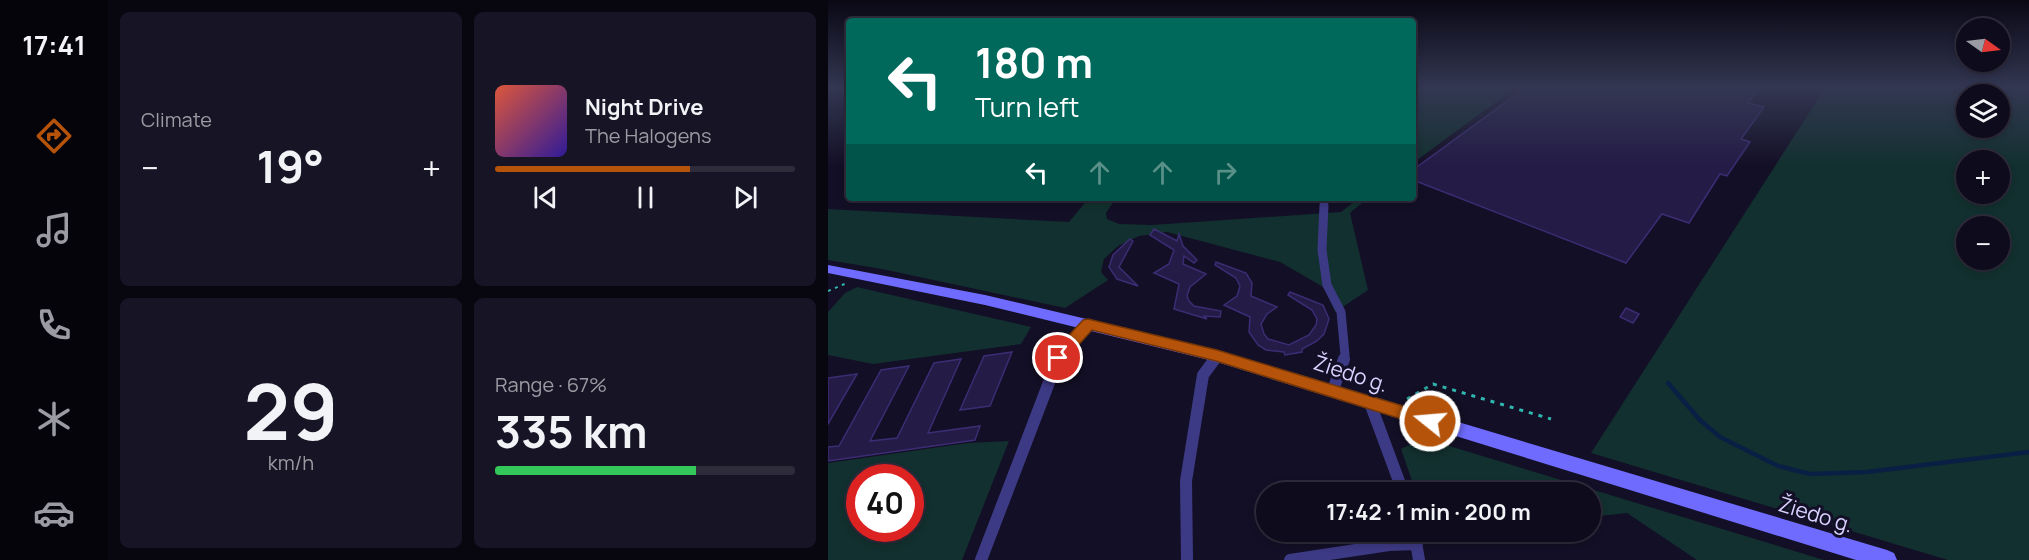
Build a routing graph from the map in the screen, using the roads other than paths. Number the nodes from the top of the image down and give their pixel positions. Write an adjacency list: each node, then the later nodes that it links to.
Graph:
1 (1324, 201): 5 (street)
2 (828, 269): 3 (street, Žiedo g.)
3 (1088, 324): 4 (street, Žiedo g.); 10 (street)
4 (1217, 356): 5 (street, Žiedo g.); 11 (street)
5 (1333, 390): 6 (street, Žiedo g.)
6 (1370, 403): 7 (street); 14 (street, Žiedo g.)
7 (1399, 482)
8 (1401, 542): 12 (street)
9 (1417, 542): 13 (street)
10 (981, 560)
11 (1187, 560)
12 (1290, 560)
13 (1419, 560)
14 (1887, 560)

